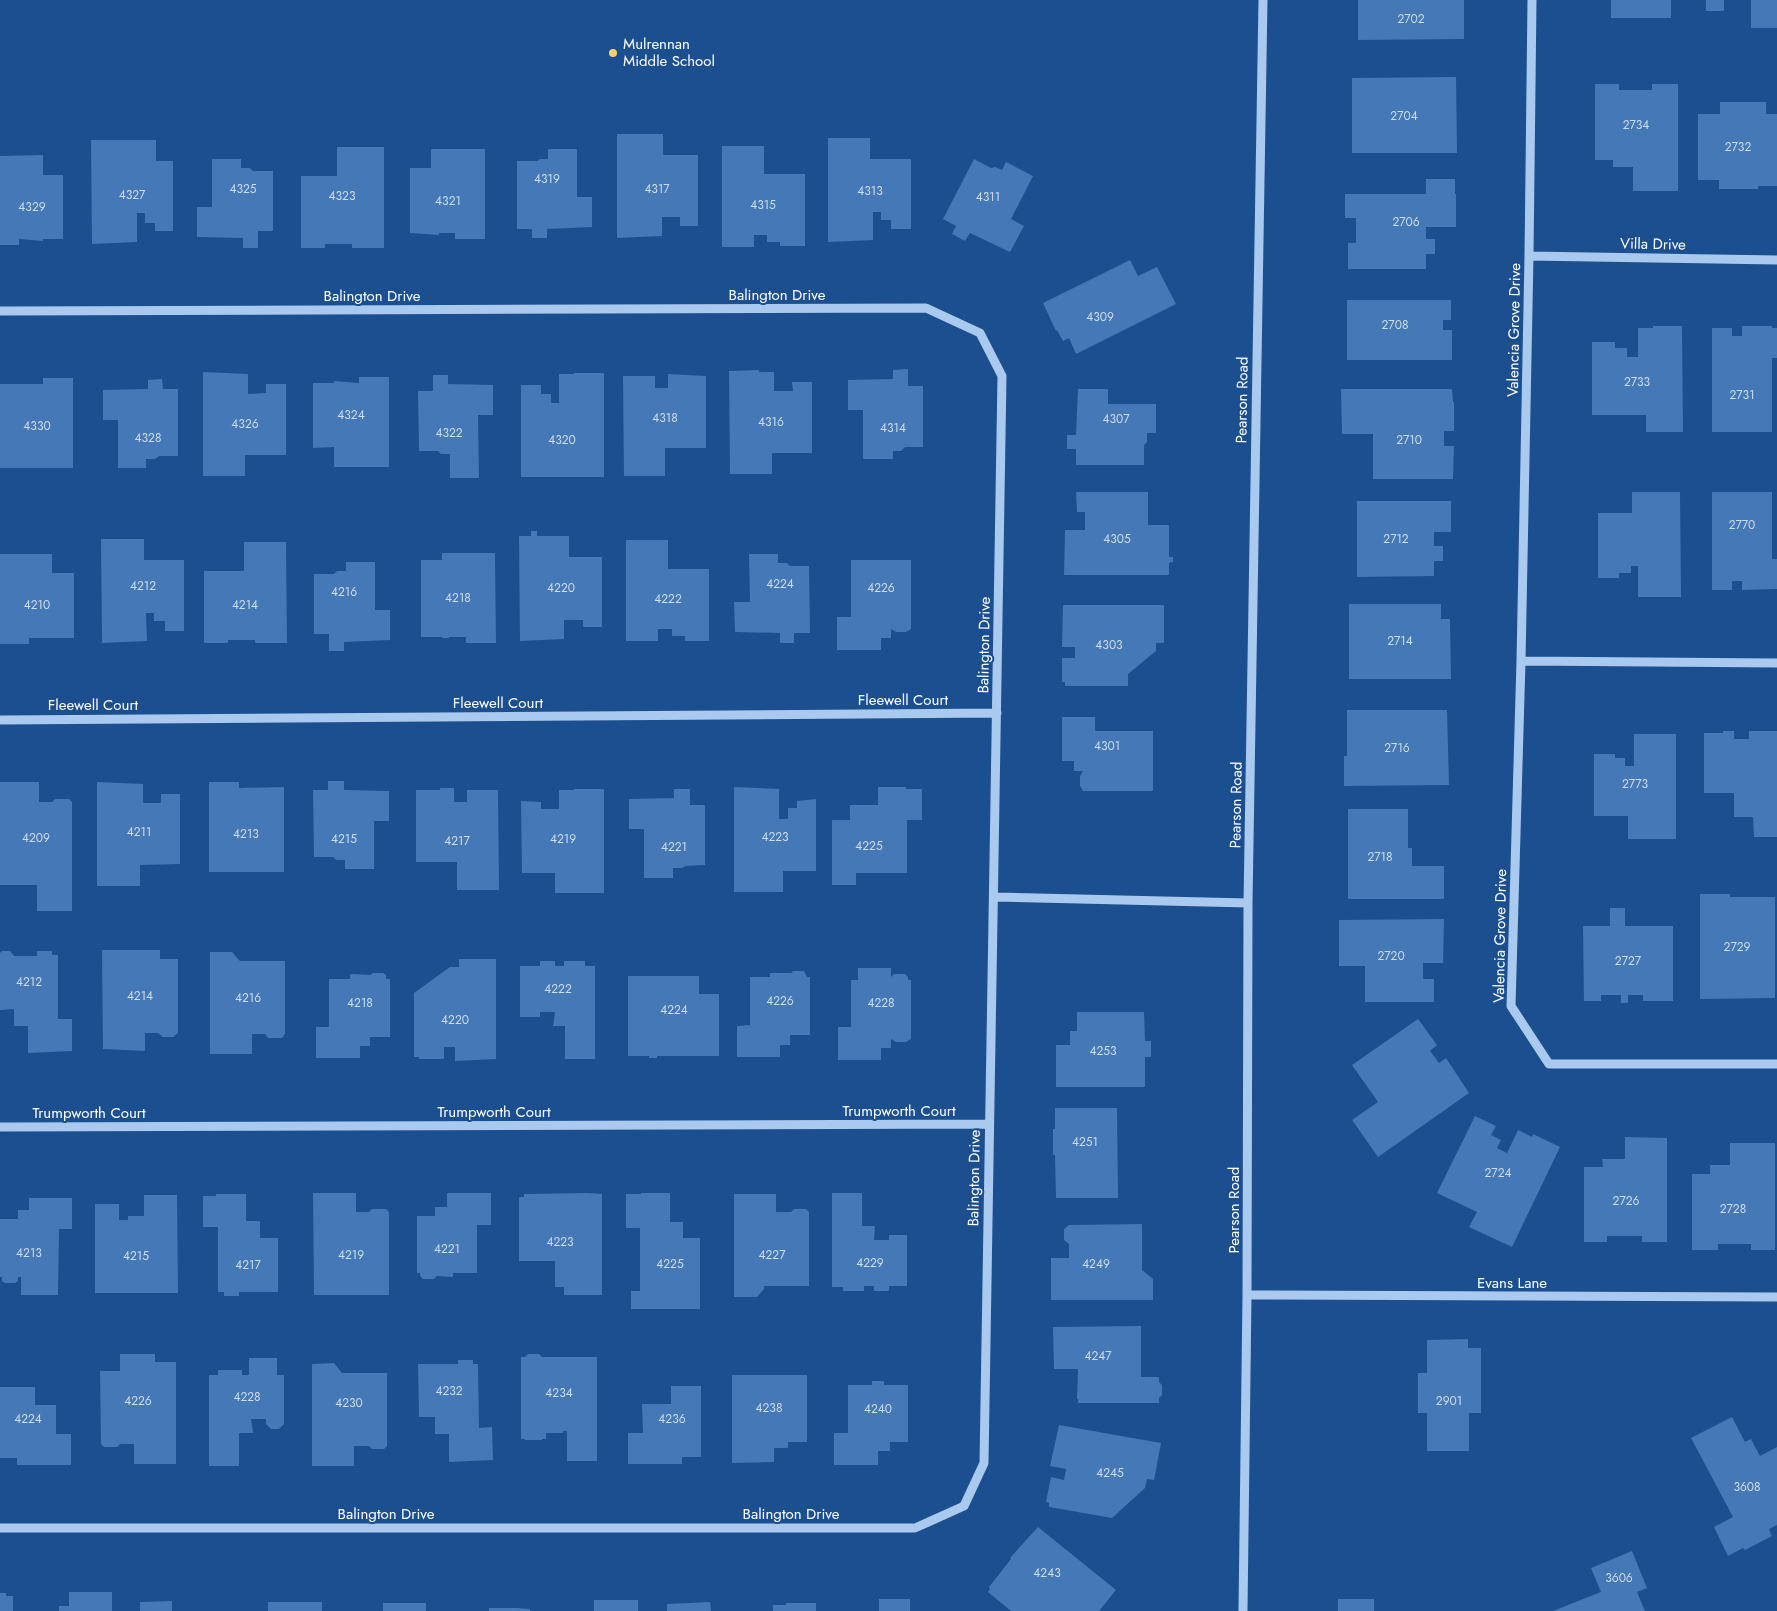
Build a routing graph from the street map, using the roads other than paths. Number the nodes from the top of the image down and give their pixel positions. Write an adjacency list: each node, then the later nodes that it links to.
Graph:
1 (1263, 0): 11 (street, Pearson Road)
2 (1532, 0): 3 (street, Valencia Grove Drive)
3 (1529, 256): 4 (street, Villa Drive); 6 (street, Valencia Grove Drive)
4 (1777, 260)
5 (0, 311): 8 (street, Balington Drive)
6 (1521, 661): 7 (street); 12 (street, Valencia Grove Drive)
7 (1777, 663)
8 (997, 713): 9 (street, Fleewell Court); 10 (street, Balington Drive)
9 (0, 720)
10 (994, 897): 11 (street); 13 (street, Balington Drive)
11 (1248, 903): 15 (street, Pearson Road)
12 (1777, 1064)
13 (988, 1124): 14 (street, Trumpworth Court); 17 (street, Balington Drive)
14 (0, 1127)
15 (1247, 1296): 16 (street, Evans Lane); 18 (street, Pearson Road)
16 (1777, 1297)
17 (0, 1528)
18 (1242, 1611)

